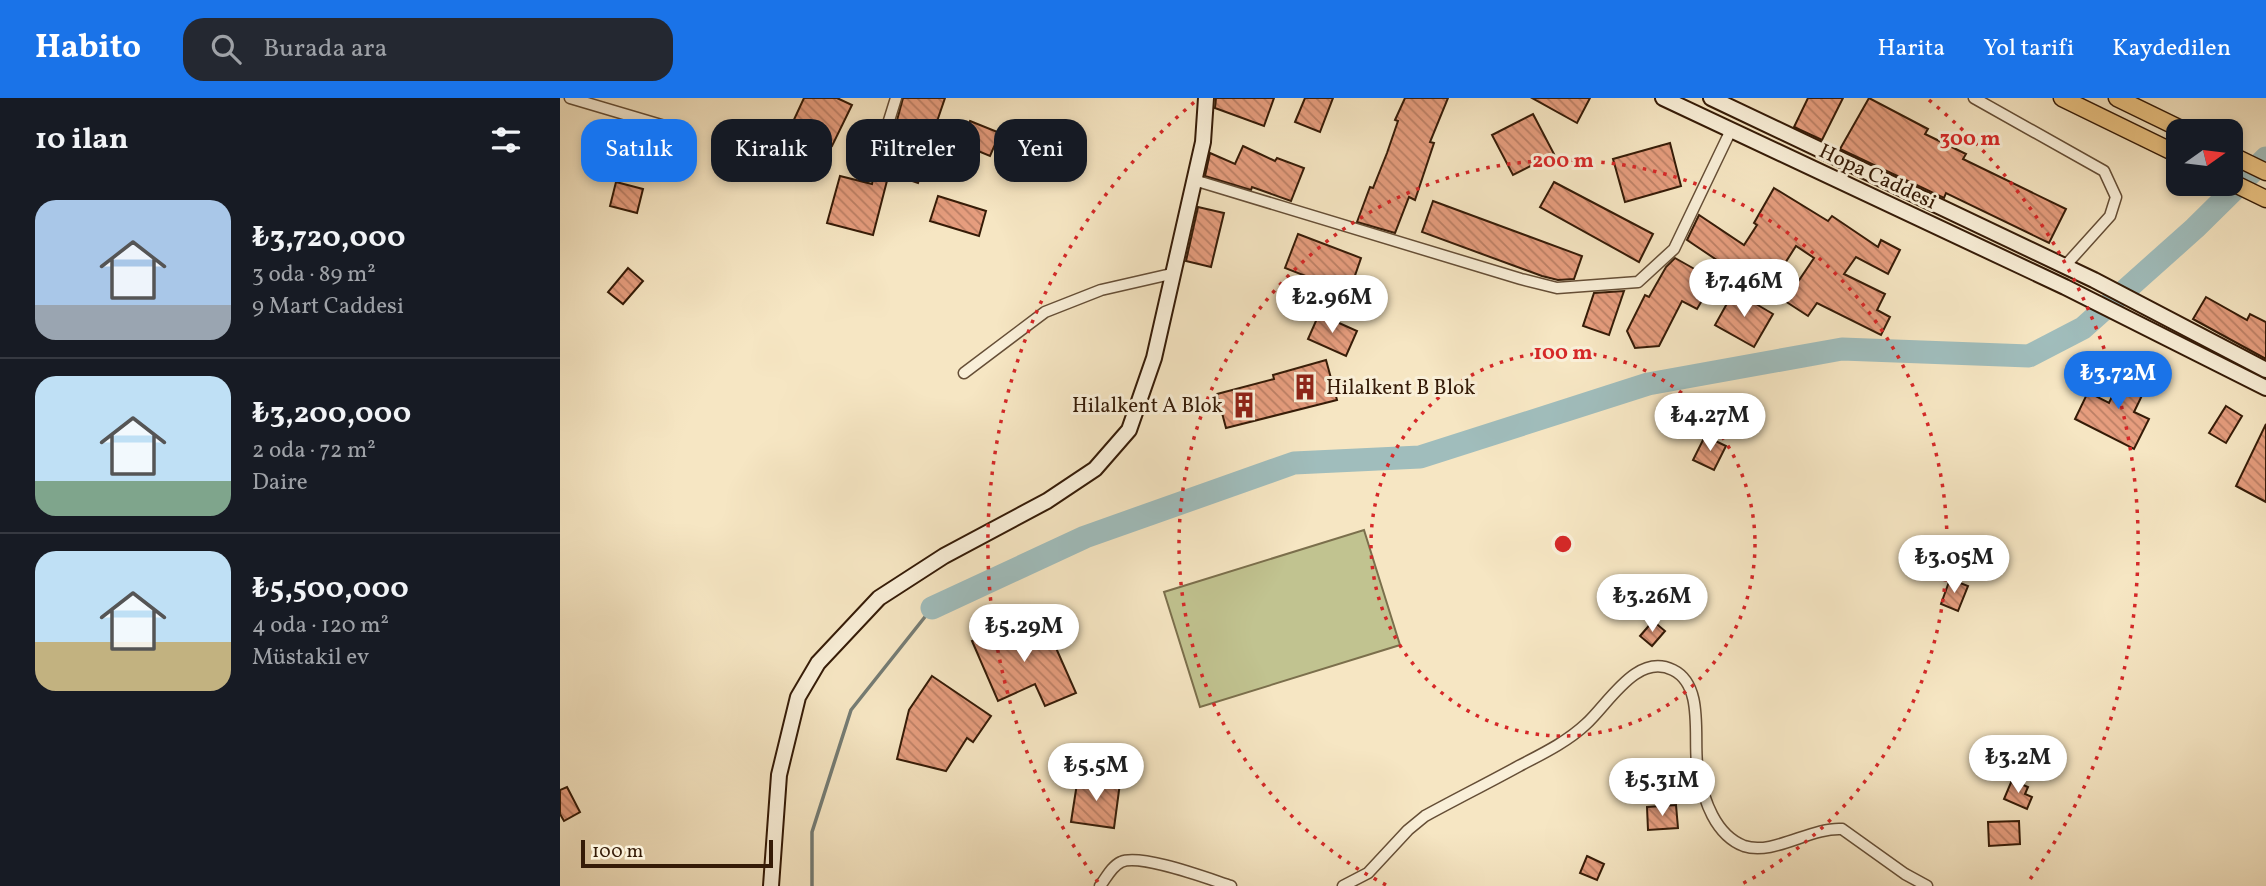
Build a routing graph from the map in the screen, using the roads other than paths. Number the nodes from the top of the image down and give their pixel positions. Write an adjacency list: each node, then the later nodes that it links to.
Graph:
1 (570, 98): 9 (street)
2 (896, 98): 10 (street)
3 (1206, 98): 16 (main road)
4 (1663, 98): 12 (main road, Hopa Caddesi)
5 (1711, 98): 19 (main road, Hopa Caddesi)
6 (1974, 98): 19 (street)
7 (2062, 98): 13 (highway)
8 (2117, 98): 11 (highway)
9 (641, 119)
10 (889, 119)
11 (2166, 122)
12 (1731, 130): 16 (street); 23 (main road, Hopa Caddesi)
13 (2166, 149)
14 (2244, 161): 15 (highway)
15 (2266, 172)
16 (1194, 180): 20 (main road)
17 (2244, 188): 18 (highway)
18 (2266, 199)
19 (2064, 266): 21 (main road, Hopa Caddesi)
20 (1171, 274): 22 (street); 24 (main road)
21 (2266, 370)
22 (964, 373)
23 (2266, 388)
24 (771, 886)
25 (1100, 886): 26 (street)
26 (1231, 886)
27 (1343, 886): 28 (street)
28 (1927, 886)

